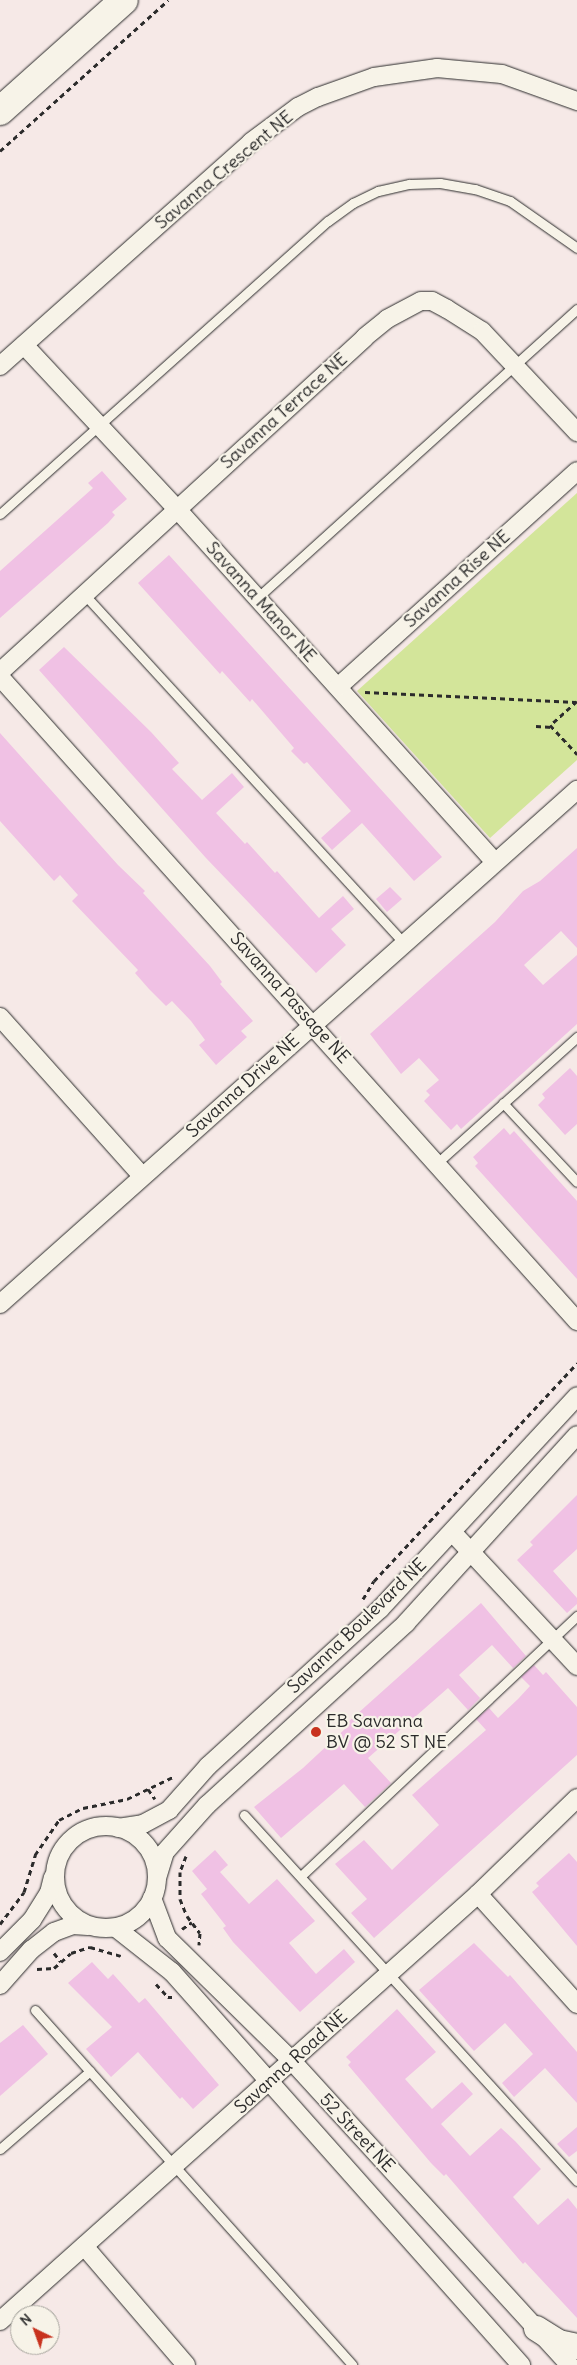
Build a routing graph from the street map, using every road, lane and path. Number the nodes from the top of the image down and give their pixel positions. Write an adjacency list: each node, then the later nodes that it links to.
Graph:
1 (124, 0): 4 (main road)
2 (168, 0): 5 (path)
3 (577, 101): 8 (street, Savanna Crescent NE)
4 (0, 111)
5 (0, 151)
6 (577, 248): 11 (lane)
7 (577, 309): 9 (lane)
8 (24, 345): 10 (street, Savanna Crescent NE); 11 (street, Savanna Manor NE)
9 (517, 365): 12 (street, Savanna Terrace NE); 14 (street, Savanna Terrace NE); 17 (lane)
10 (0, 366)
11 (99, 425): 14 (street, Savanna Manor NE); 15 (lane)
12 (577, 432)
13 (577, 471): 20 (street, Savanna Rise NE)
14 (176, 509): 16 (street, Savanna Terrace NE); 17 (street, Savanna Manor NE)
15 (0, 514)
16 (84, 594): 18 (street, Savanna Terrace NE); 28 (lane)
17 (257, 598): 20 (street, Savanna Manor NE)
18 (0, 672)
19 (0, 677): 30 (street, Savanna Passage NE)
20 (338, 687): 27 (street, Savanna Manor NE)
21 (357, 691): 22 (path)
22 (576, 702): 24 (path)
23 (536, 726): 24 (path)
24 (553, 727): 25 (path)
25 (577, 754)
26 (577, 790): 27 (street, Savanna Drive NE)
27 (495, 862): 28 (street, Savanna Drive NE)
28 (404, 943): 30 (street, Savanna Drive NE)
29 (0, 1017): 34 (street)
30 (313, 1024): 33 (street, Savanna Passage NE); 34 (street, Savanna Drive NE)
31 (577, 1036): 32 (lane)
32 (503, 1103): 33 (lane); 35 (lane)
33 (436, 1164): 37 (street, Savanna Passage NE)
34 (142, 1176): 36 (street, Savanna Drive NE)
35 (577, 1182)
36 (0, 1304)
37 (577, 1321)
38 (577, 1363): 43 (path)
39 (577, 1396): 41 (street, Savanna Boulevard NE)
40 (577, 1435): 42 (street, Savanna Boulevard NE)
41 (453, 1533): 42 (street); 50 (street, Savanna Boulevard NE)
42 (474, 1551): 45 (street); 54 (street, Savanna Boulevard NE)
43 (359, 1605)
44 (577, 1616): 45 (lane)
45 (554, 1640): 46 (street); 53 (lane)
46 (577, 1666)
47 (180, 1772): 58 (path)
48 (577, 1798): 55 (street, Savanna Road NE)
49 (244, 1815): 53 (lane)
50 (118, 1828): 52 (street); 54 (street)
51 (188, 1853): 57 (path)
52 (54, 1872): 59 (street); 64 (street)
53 (302, 1875): 68 (lane)
54 (157, 1878): 56 (street)
55 (478, 1894): 68 (street, Savanna Road NE); 72 (street)
56 (152, 1898): 60 (street); 74 (street, 52 Street NE)
57 (192, 1922): 61 (path); 62 (path)
58 (0, 1924)
59 (88, 1926): 60 (street); 70 (street)
60 (116, 1928): 76 (street, 52 Street NE)
61 (178, 1931)
62 (200, 1932)
63 (52, 1951): 66 (path)
64 (0, 1952)
65 (127, 1958): 66 (path)
66 (61, 1962): 67 (path)
67 (54, 1968)
68 (390, 1973): 74 (street, Savanna Road NE); 79 (lane)
69 (151, 1978): 71 (path)
70 (0, 1985)
71 (168, 1997)
72 (577, 2004)
73 (35, 2010): 75 (lane)
74 (292, 2062): 76 (street, Savanna Road NE); 82 (street, 52 Street NE)
75 (90, 2071): 77 (lane); 78 (lane)
76 (270, 2081): 78 (street, Savanna Road NE); 86 (street, 52 Street NE)
77 (0, 2149)
78 (174, 2166): 80 (street, Savanna Road NE); 85 (lane)
79 (577, 2181)
80 (84, 2246): 81 (street, Savanna Road NE); 84 (street)
81 (0, 2321)
82 (536, 2328): 83 (street); 87 (street, 52 Street NE)
83 (577, 2346)
84 (186, 2365)
85 (352, 2365)
86 (521, 2365)
87 (570, 2365)

